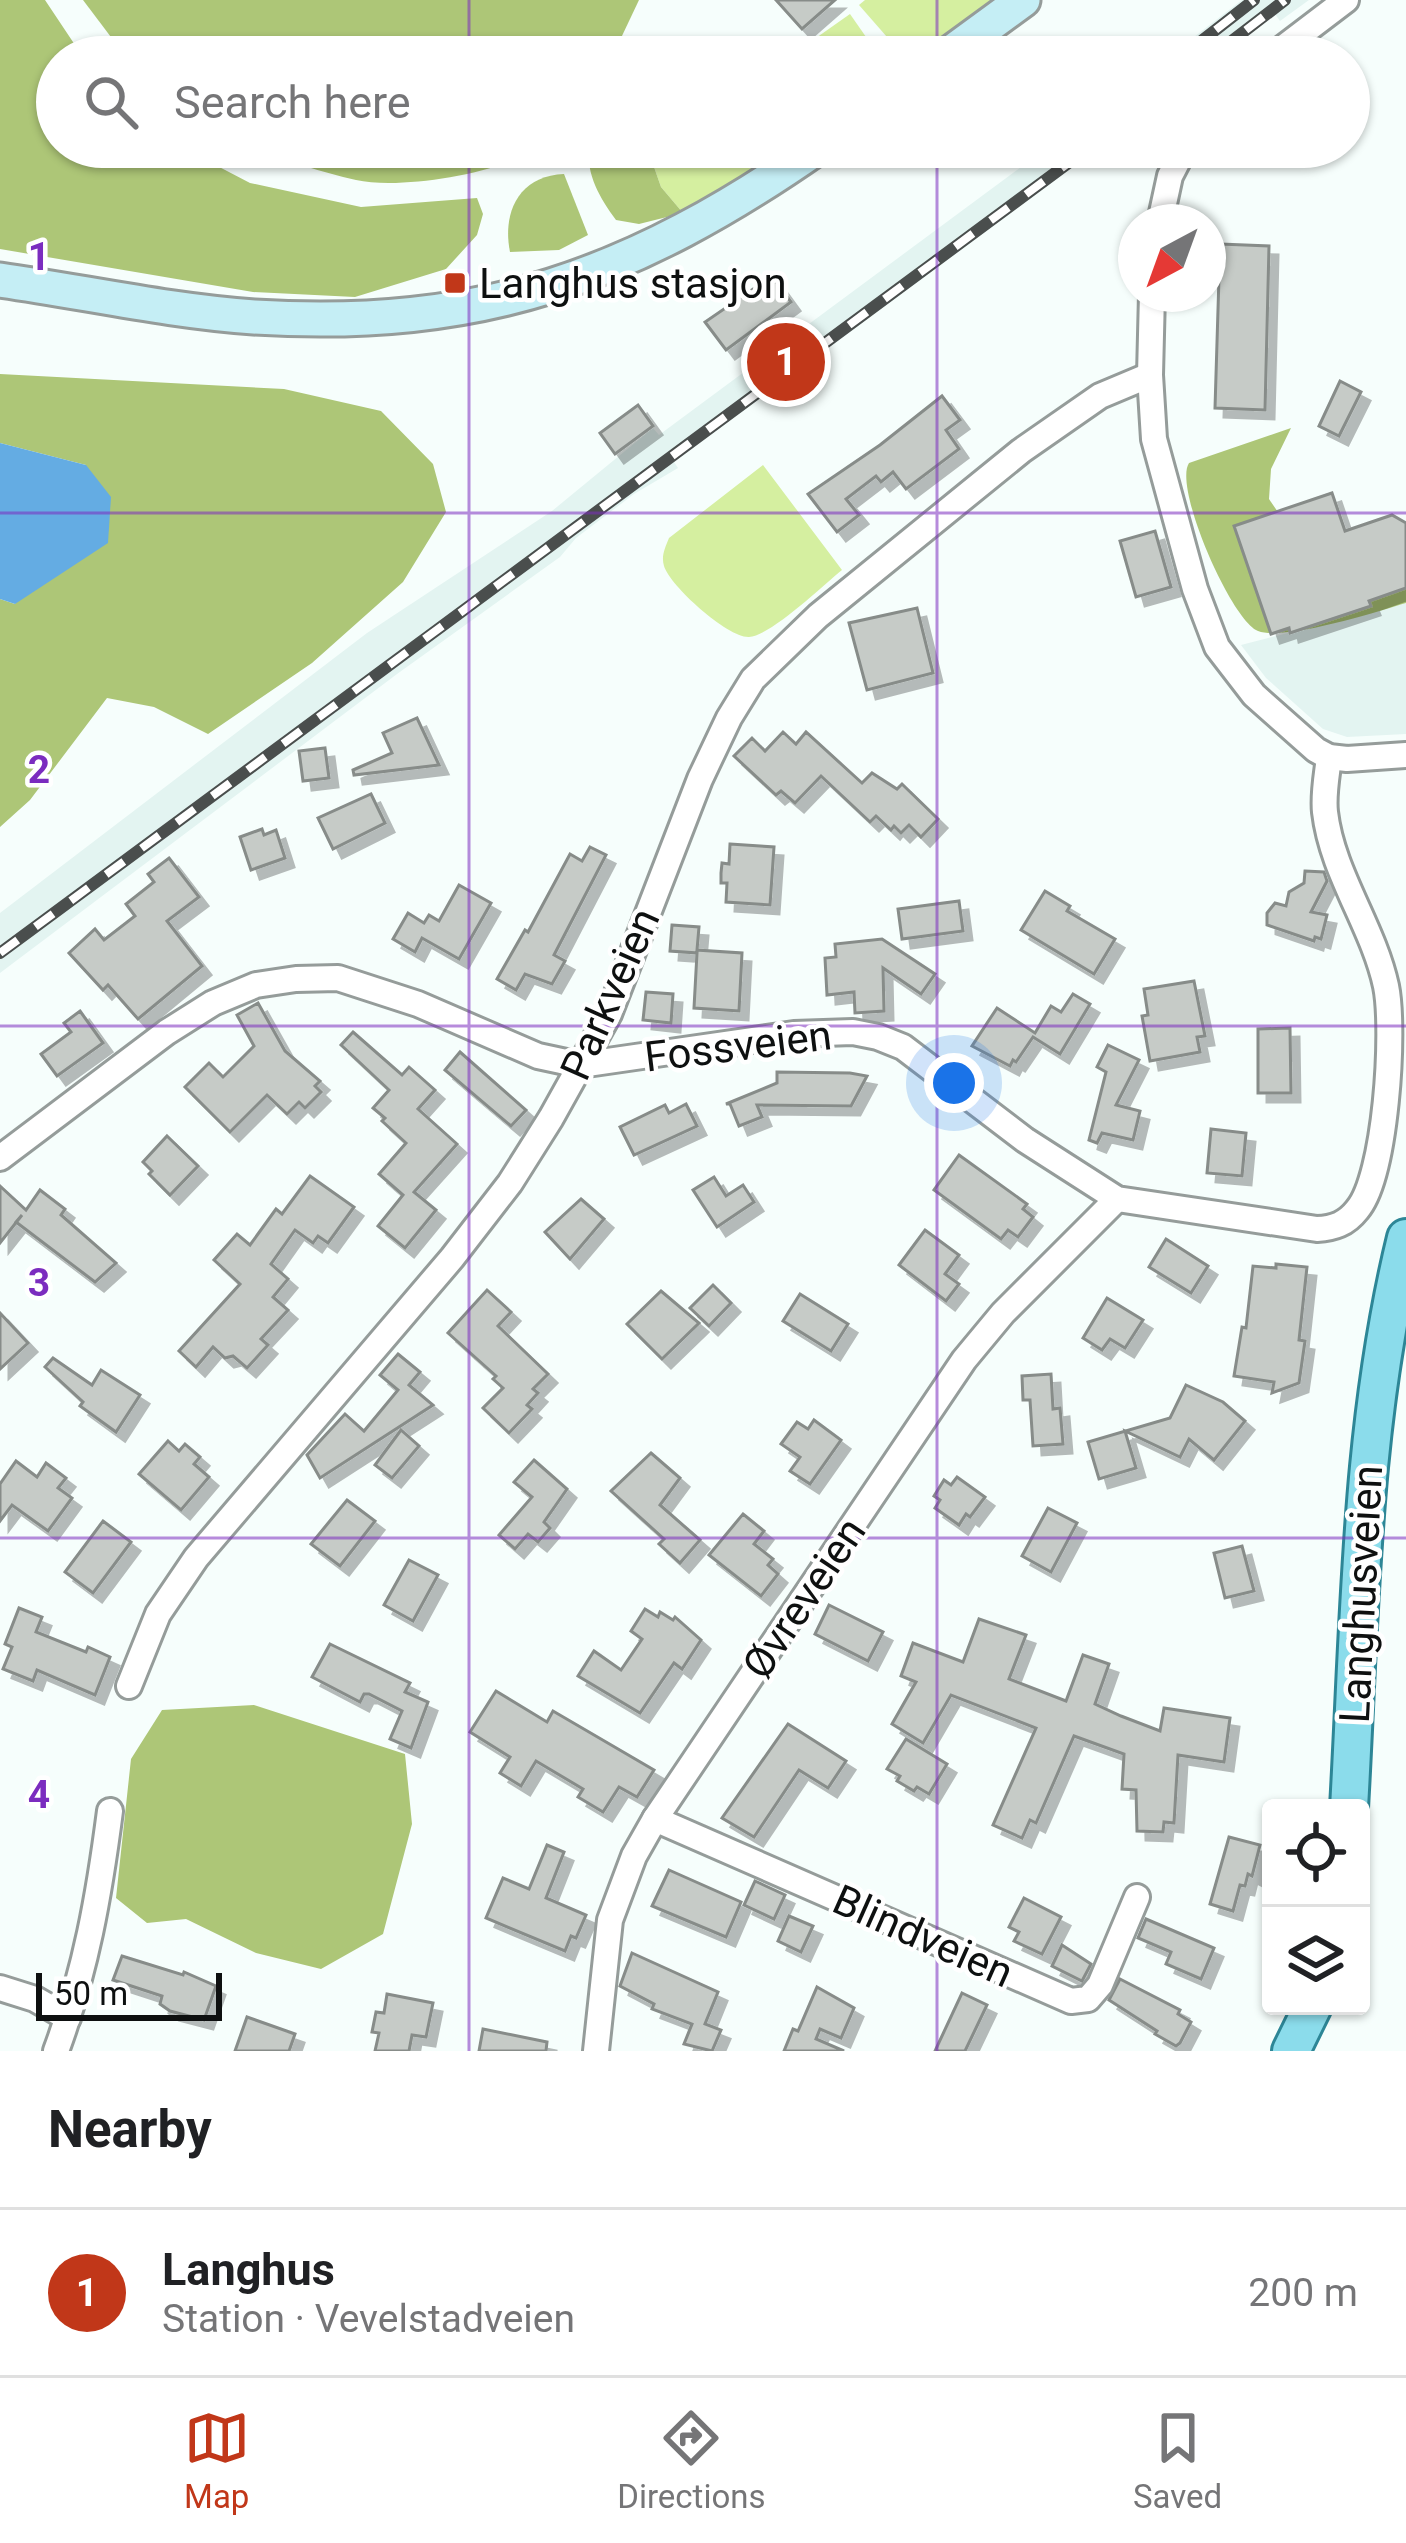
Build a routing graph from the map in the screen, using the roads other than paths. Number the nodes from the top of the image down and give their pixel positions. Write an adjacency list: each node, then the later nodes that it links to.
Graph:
1 (1023, 0): 3 (main road)
2 (1346, 0): 4 (street)
3 (974, 36)
4 (1298, 36)
5 (785, 168): 8 (main road)
6 (1174, 168): 7 (street)
7 (1164, 204)
8 (0, 280)
9 (1152, 312): 10 (street)
10 (1150, 375): 12 (street); 13 (street, Parkveien)
11 (1406, 755): 12 (street)
12 (1329, 757): 15 (street, Fossveien)
13 (580, 1065): 14 (street, Fossveien); 15 (street, Fossveien); 18 (street, Parkveien)
14 (0, 1158)
15 (1117, 1199): 21 (street, Øvreveien)
16 (1406, 1238): 17 (main road, Langhusveien)
17 (1393, 1364): 19 (main road, Langhusveien)
18 (129, 1686)
19 (1348, 1799)
20 (110, 1811): 25 (street)
21 (655, 1819): 22 (street, Blindveien); 27 (street, Øvreveien)
22 (1137, 1897)
23 (0, 1988): 25 (street)
24 (1308, 2015): 28 (main road)
25 (68, 2018): 26 (street)
26 (56, 2051)
27 (596, 2051)
28 (1291, 2051)

